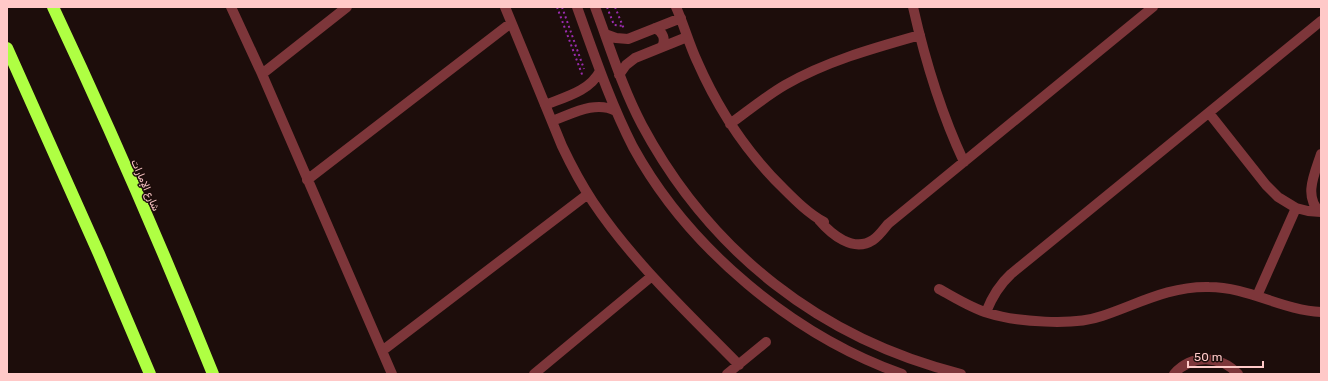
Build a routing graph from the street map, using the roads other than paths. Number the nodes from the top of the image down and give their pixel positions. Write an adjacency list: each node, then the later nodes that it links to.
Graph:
1 (53, 7): 42 (highway, شارع الإمارات)
2 (231, 7): 20 (street)
3 (346, 7): 20 (street)
4 (505, 7): 12 (street)
5 (577, 7): 19 (street)
6 (595, 7): 14 (street)
7 (676, 7): 10 (street)
8 (913, 7): 15 (street)
9 (1153, 7): 28 (street)
10 (681, 18): 13 (street); 16 (street)
11 (1321, 21): 24 (street)
12 (511, 23): 22 (street); 29 (street)
13 (656, 28): 14 (street); 17 (street)
14 (605, 34): 21 (street)
15 (920, 35): 26 (street); 28 (street)
16 (687, 37): 17 (street); 26 (street)
17 (662, 47): 21 (street)
18 (7, 48): 41 (highway)
19 (600, 71): 22 (street); 23 (street)
20 (262, 74): 29 (street)
21 (619, 75): 47 (street)
22 (545, 105): 25 (street)
23 (616, 111): 25 (street); 46 (street)
24 (1209, 113): 31 (street); 36 (street)
25 (552, 121): 30 (street)
26 (730, 124): 28 (street)
27 (1321, 154): 32 (street)
28 (964, 162)
29 (307, 180): 39 (street)
30 (588, 194): 33 (street); 39 (street)
31 (1296, 208): 32 (street); 35 (street)
32 (1321, 212)
33 (652, 276): 40 (street); 44 (street)
34 (939, 289): 36 (street)
35 (1257, 296): 36 (street); 37 (street)
36 (986, 312)
37 (1321, 312)
38 (766, 342): 40 (street)
39 (382, 351): 43 (street)
40 (739, 364): 45 (street)
41 (150, 374)
42 (213, 374)
43 (392, 374)
44 (534, 374)
45 (727, 374)
46 (902, 374)
47 (961, 374)
48 (1174, 374): 49 (street)
49 (1238, 374)

